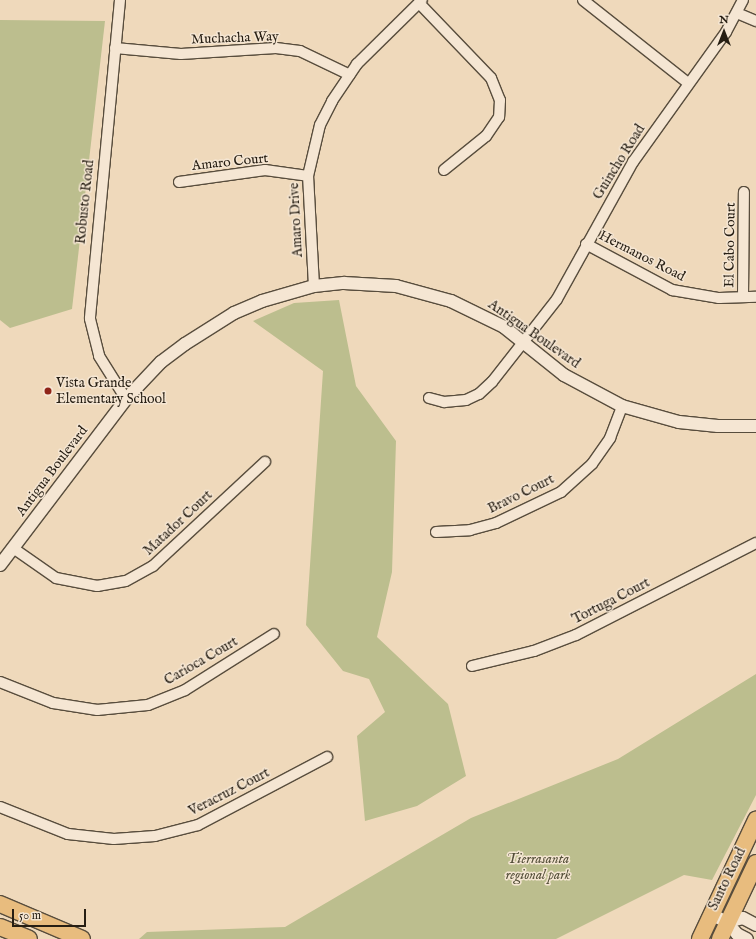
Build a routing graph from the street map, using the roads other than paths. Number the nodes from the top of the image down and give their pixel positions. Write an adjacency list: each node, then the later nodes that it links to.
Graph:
1 (120, 0): 7 (street, Robusto Road)
2 (583, 0): 9 (street)
3 (743, 0): 5 (street, Guincho Road)
4 (420, 2): 8 (street, Amaro Drive); 10 (street)
5 (737, 14): 6 (street); 9 (street, Guincho Road)
6 (756, 21)
7 (115, 48): 8 (street, Muchacha Way); 20 (street, Robusto Road)
8 (350, 75): 11 (street, Amaro Drive)
9 (688, 84): 14 (street, Guincho Road)
10 (444, 170)
11 (308, 176): 12 (street, Amaro Court); 15 (street, Amaro Drive)
12 (179, 182)
13 (744, 192): 16 (street, El Cabo Court)
14 (586, 244): 16 (street, Hermanos Road); 18 (street, Guincho Road)
15 (314, 286): 18 (street, Antigua Boulevard); 20 (street, Antigua Boulevard)
16 (743, 297): 17 (street, Hermanos Road)
17 (756, 297)
18 (522, 341): 19 (street, Guincho Road); 21 (street, Antigua Boulevard)
19 (429, 398)
20 (126, 399): 26 (street, Antigua Boulevard)
21 (622, 406): 22 (street, Antigua Boulevard); 24 (street, Bravo Court)
22 (756, 426)
23 (265, 462): 26 (street, Matador Court)
24 (436, 532)
25 (756, 543): 29 (street, Tortuga Court)
26 (13, 548): 27 (street, Antigua Boulevard)
27 (0, 565)
28 (274, 634): 30 (street, Carioca Court)
29 (472, 666)
30 (0, 682)
31 (327, 757): 32 (street, Veracruz Court)
32 (0, 807)
33 (756, 820): 36 (main road, Santo Road)
34 (756, 863): 37 (main road, Santo Road)
35 (0, 904): 41 (main road)
36 (710, 914): 37 (street); 42 (main road, Santo Road)
37 (727, 922): 38 (street); 43 (main road, Santo Road); 44 (street)
38 (756, 925)
39 (0, 927): 40 (main road)
40 (29, 939)
41 (82, 939)
42 (700, 939)
43 (720, 939)
44 (746, 939)

